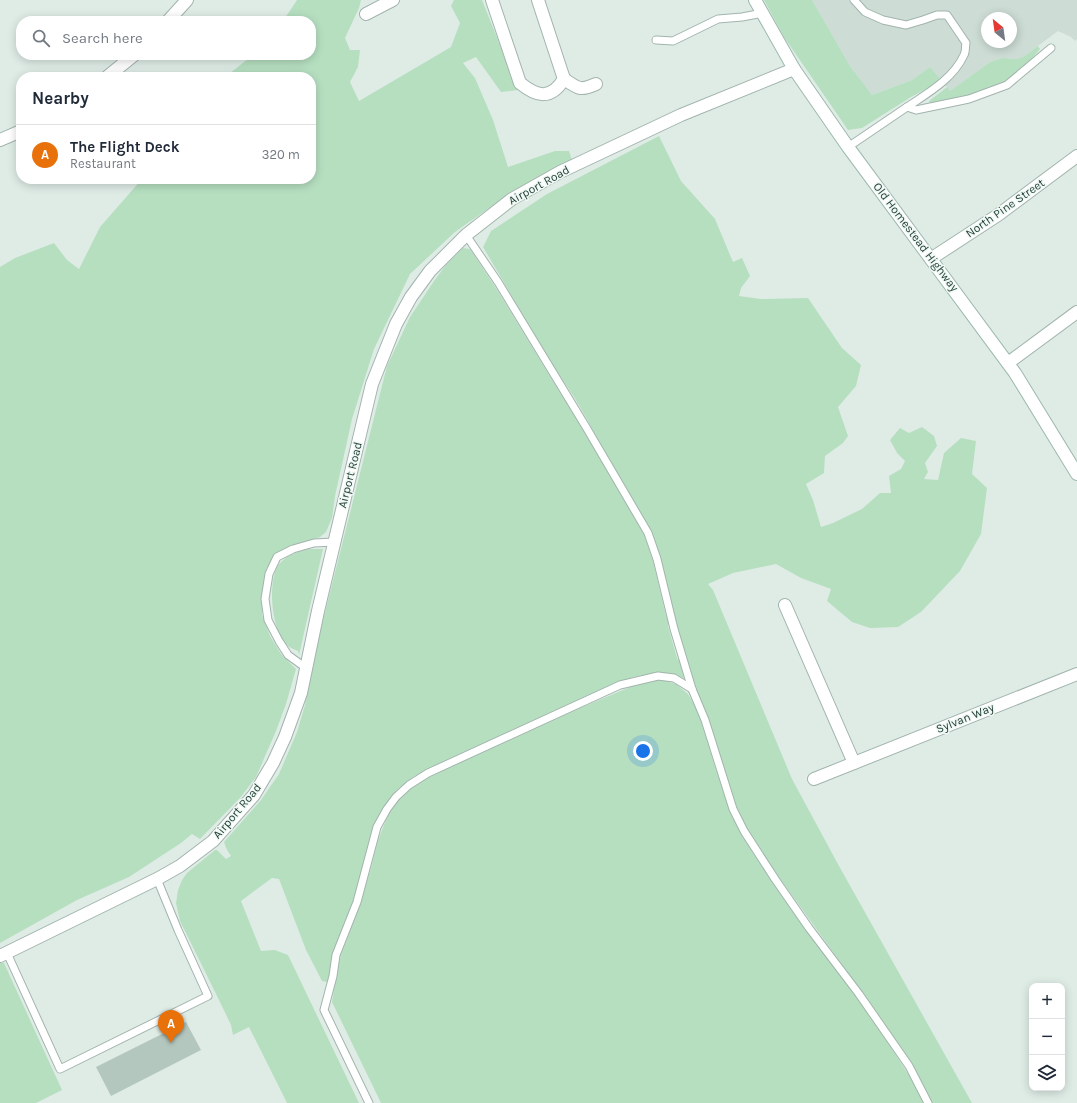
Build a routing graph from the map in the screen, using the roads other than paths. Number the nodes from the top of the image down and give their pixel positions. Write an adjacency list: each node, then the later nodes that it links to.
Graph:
1 (187, 0): 9 (street)
2 (393, 0): 8 (street)
3 (492, 0): 15 (street)
4 (538, 0): 15 (street)
5 (755, 0): 7 (street, Old Homestead Highway)
6 (854, 0): 17 (lane)
7 (763, 13): 10 (lane); 13 (street, Old Homestead Highway)
8 (366, 14)
9 (173, 16)
10 (656, 40)
11 (1051, 48): 17 (lane)
12 (128, 60): 14 (street)
13 (794, 69): 20 (street, Old Homestead Highway); 22 (street, Airport Road)
14 (113, 72)
15 (564, 79): 16 (street)
16 (596, 84)
17 (907, 107): 20 (lane)
18 (16, 134): 19 (street)
19 (0, 140)
20 (848, 147): 23 (street, Old Homestead Highway)
21 (1077, 156): 23 (street, North Pine Street)
22 (466, 235): 27 (street, Airport Road); 31 (lane)
23 (932, 258): 25 (street, Old Homestead Highway)
24 (1077, 312): 25 (street)
25 (1008, 363): 26 (street, Old Homestead Highway)
26 (1077, 474)
27 (334, 542): 29 (street, Airport Road); 29 (lane)
28 (785, 605): 32 (street)
29 (306, 668): 34 (street, Airport Road)
30 (1077, 674): 32 (street, Sylvan Way)
31 (692, 689): 36 (lane); 37 (lane)
32 (854, 763): 33 (street, Sylvan Way)
33 (814, 779)
34 (157, 879): 35 (street, Airport Road); 35 (lane)
35 (3, 955)
36 (369, 1103)
37 (928, 1103)

